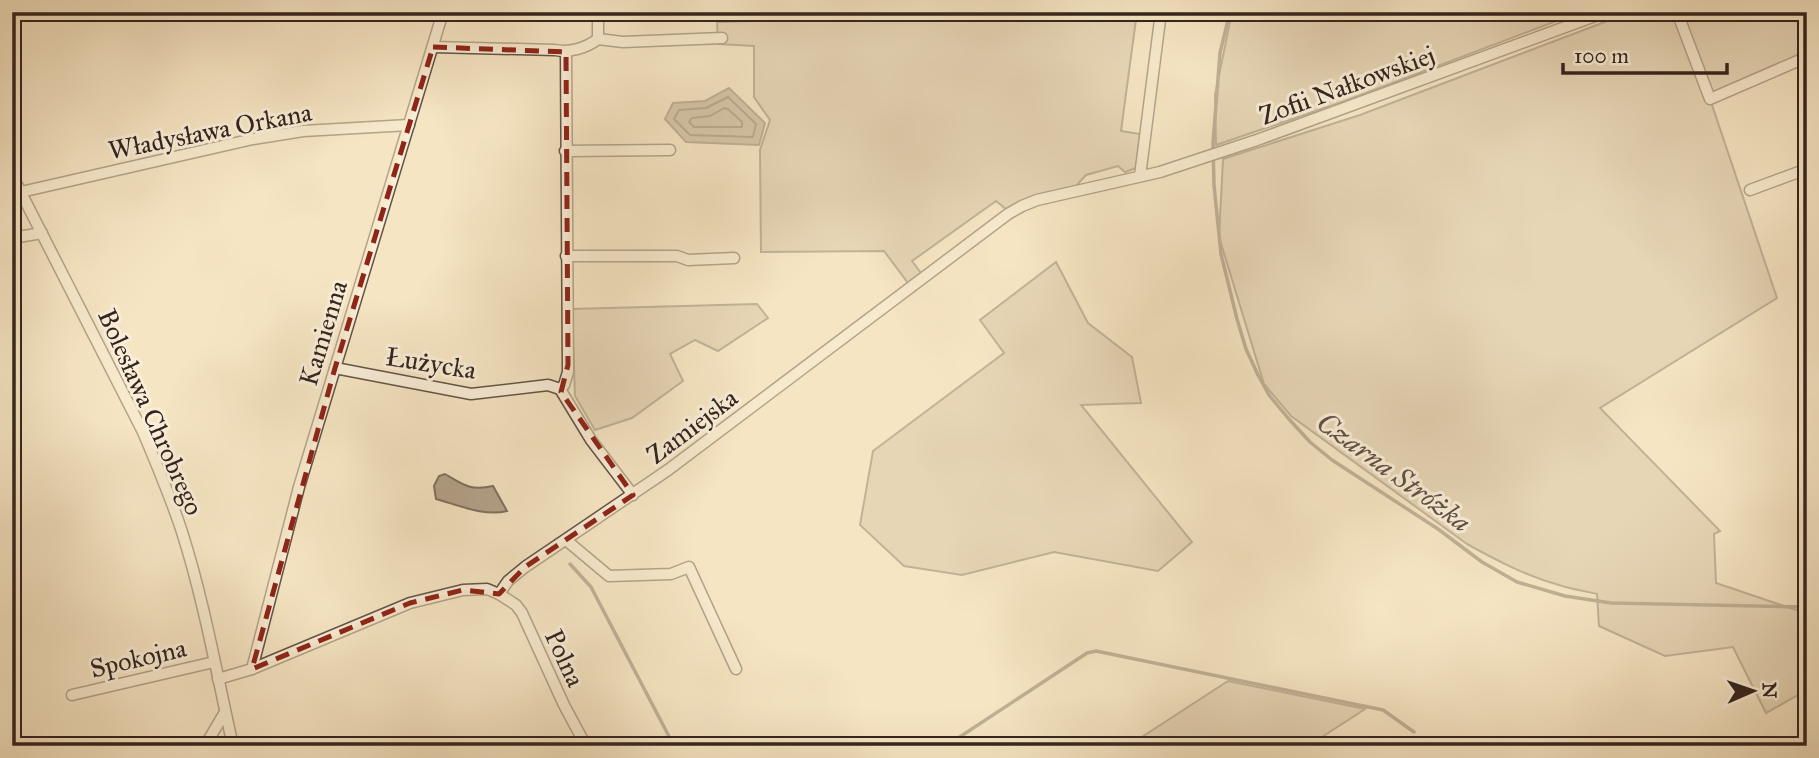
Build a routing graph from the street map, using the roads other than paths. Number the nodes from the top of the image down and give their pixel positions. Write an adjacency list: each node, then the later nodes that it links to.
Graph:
1 (443, 12): 8 (street, Kamienna)
2 (598, 12): 7 (street)
3 (1161, 12): 16 (street)
4 (1606, 12): 16 (street, Zofii Nałkowskiej)
5 (1677, 12): 10 (street)
6 (723, 38): 7 (street)
7 (598, 39): 9 (street)
8 (433, 47): 9 (street); 11 (street, Kamienna)
9 (565, 52): 13 (street)
10 (1807, 57)
11 (410, 125): 18 (street, Władysława Orkana); 23 (street, Kamienna)
12 (670, 150): 13 (street)
13 (565, 151): 21 (street)
14 (1807, 169): 17 (street)
15 (12, 175): 18 (street, Bolesława Chrobrego)
16 (1140, 176): 25 (street, Zamiejska)
17 (1750, 190)
18 (21, 192): 19 (street, Bolesława Chrobrego)
19 (42, 233): 20 (street); 28 (street, Bolesława Chrobrego)
20 (12, 238)
21 (566, 257): 22 (street); 24 (street)
22 (734, 258)
23 (335, 368): 24 (street, Łużycka); 29 (street, Kamienna)
24 (560, 390): 25 (street)
25 (633, 495): 26 (street, Zamiejska)
26 (566, 540): 27 (street, Zamiejska); 30 (street)
27 (499, 594): 29 (street); 36 (street, Polna)
28 (214, 662): 31 (street, Bolesława Chrobrego); 32 (street, Spokojna)
29 (252, 668): 31 (street)
30 (736, 669)
31 (218, 679): 33 (street, Bolesława Chrobrego)
32 (72, 695)
33 (225, 712): 34 (street); 35 (street)
34 (205, 746)
35 (233, 746)
36 (586, 746)

